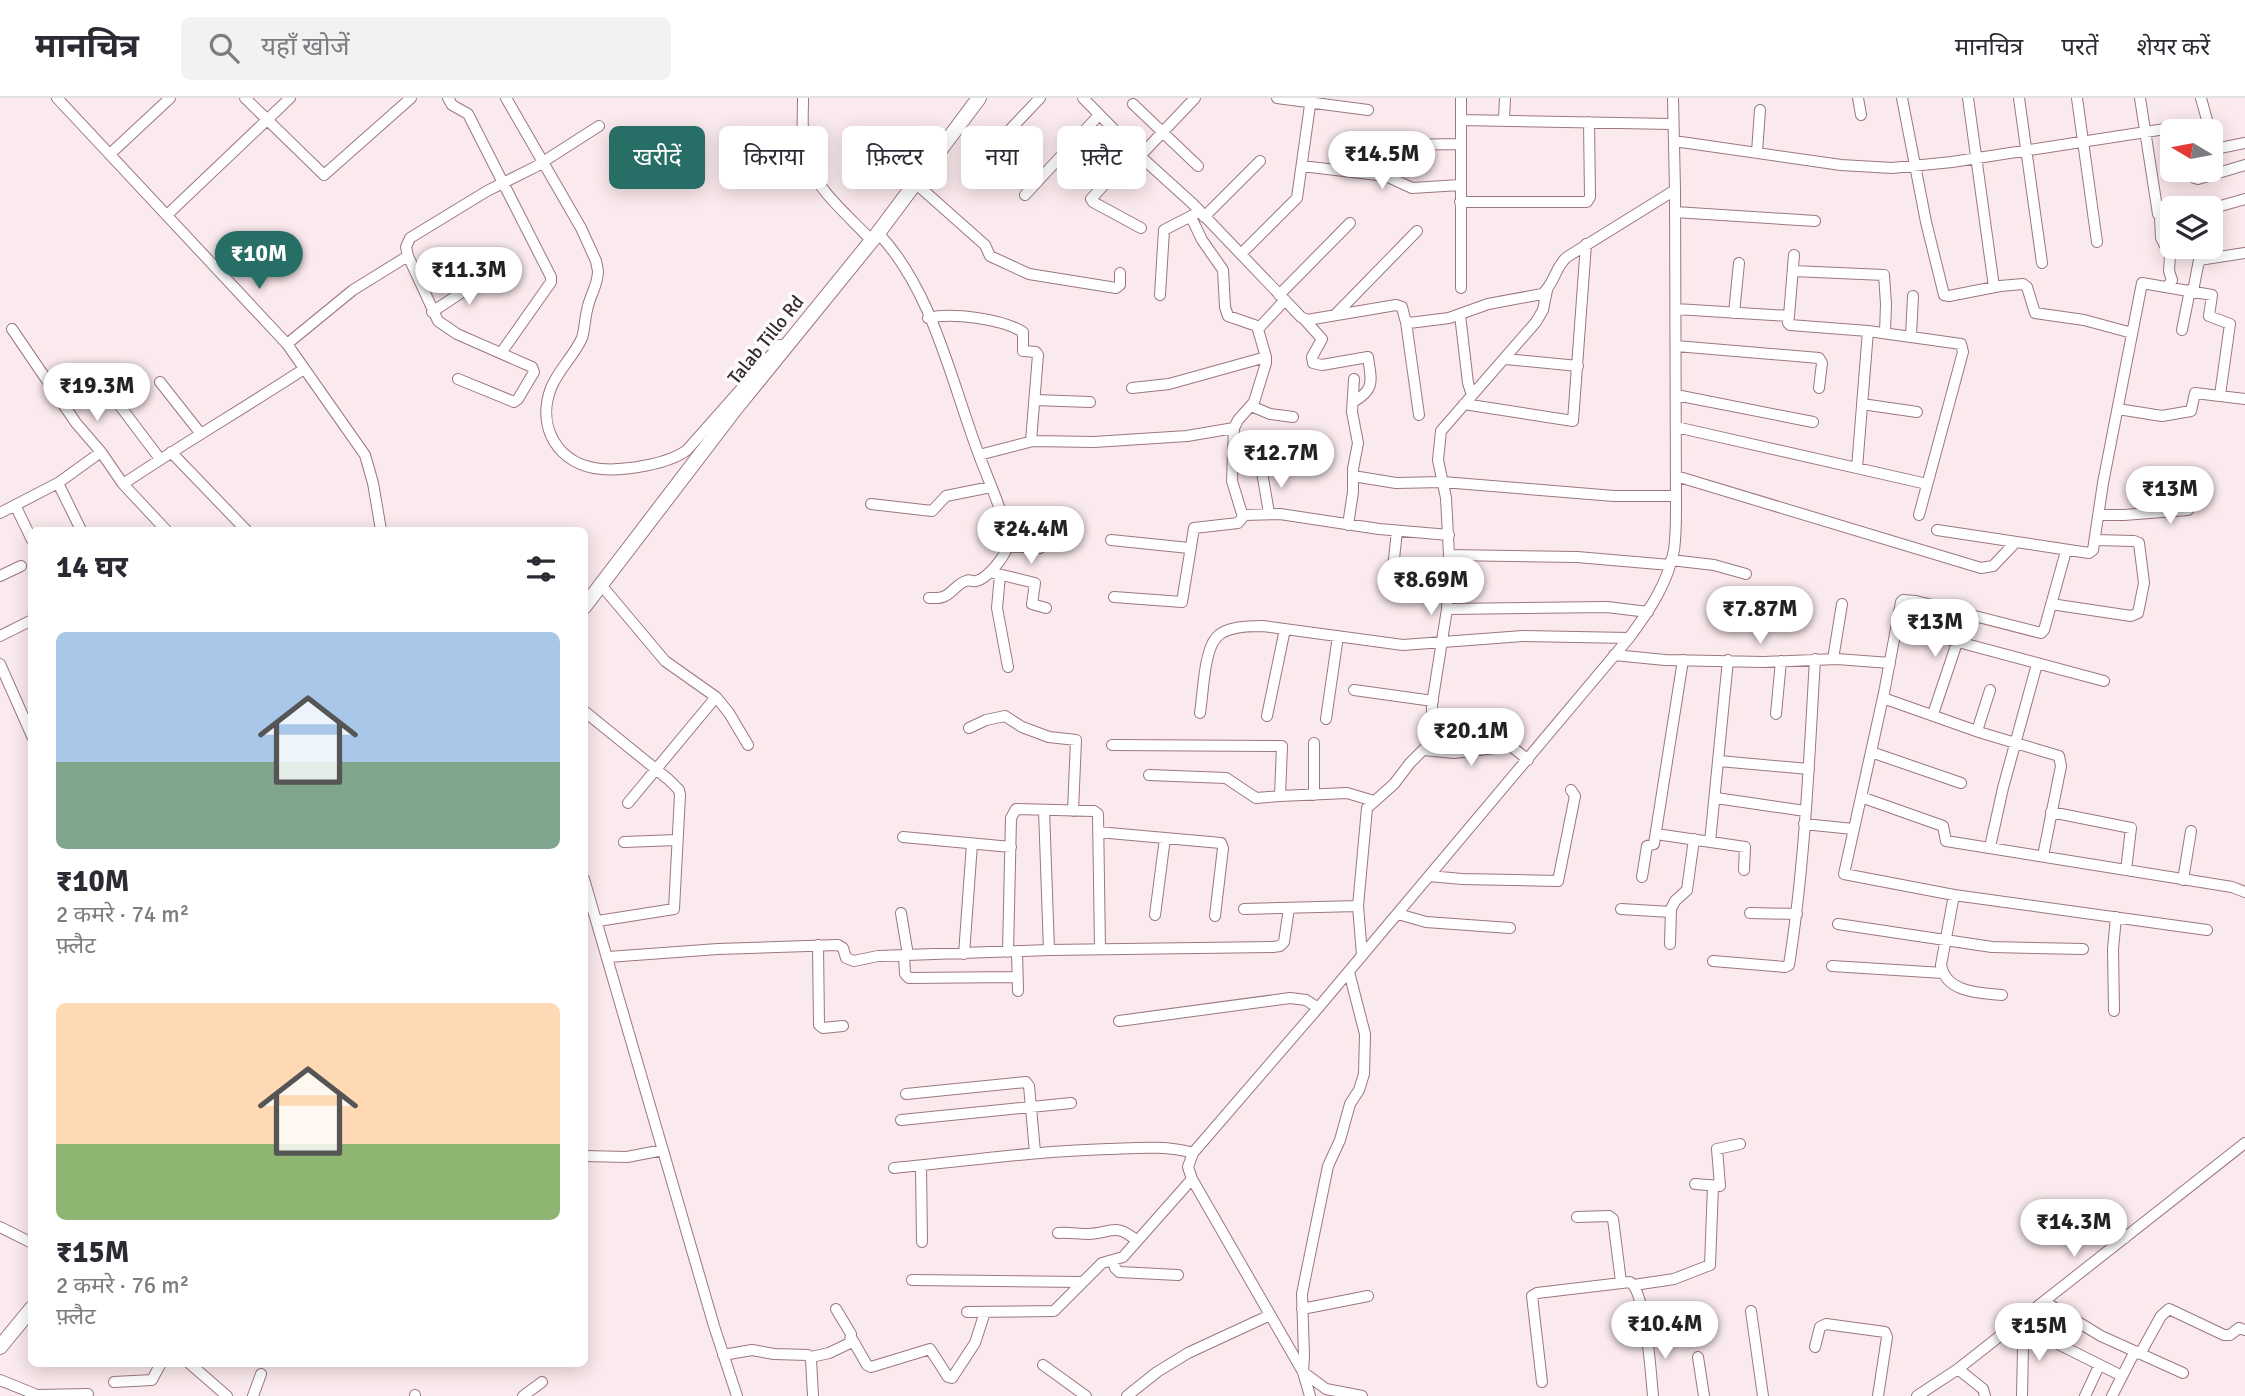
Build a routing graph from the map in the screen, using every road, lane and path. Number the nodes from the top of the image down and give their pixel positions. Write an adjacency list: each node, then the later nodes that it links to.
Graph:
1 (57, 98): 52 (street)
2 (170, 98): 52 (street)
3 (245, 98): 31 (street)
4 (290, 98): 31 (street)
5 (411, 98): 31 (street)
6 (448, 98): 62 (street)
7 (506, 98): 56 (street)
8 (803, 98): 80 (street)
9 (979, 98): 42 (main road, Talab Tillo Rd)
10 (1040, 98): 37 (street)
11 (1083, 98): 29 (street)
12 (1195, 98): 40 (street)
13 (1278, 98): 24 (street)
14 (1461, 98): 32 (street)
15 (1505, 98): 33 (street)
16 (1672, 98): 35 (street)
17 (1858, 98): 28 (street)
18 (1902, 98): 60 (street)
19 (1968, 98): 53 (street)
20 (2019, 98): 50 (street)
21 (2077, 98): 44 (street)
22 (2140, 98): 41 (street)
23 (2201, 98): 30 (street)
24 (1311, 100): 26 (street); 59 (street)
25 (1133, 104): 40 (street)
26 (1368, 110)
27 (1760, 110): 51 (street)
28 (1861, 115)
29 (1096, 119): 38 (street); 68 (street)
30 (2207, 119)
31 (266, 120): 73 (street)
32 (1461, 120): 33 (street); 46 (street)
33 (1504, 120): 34 (street)
34 (1589, 122): 35 (street); 70 (street)
35 (1672, 124): 43 (street)
36 (599, 126): 56 (street)
37 (1013, 126)
38 (1104, 126)
39 (2160, 131): 41 (street)
40 (1161, 133): 48 (street); 58 (street)
41 (2146, 134): 44 (street); 75 (street)
42 (947, 139)
43 (1679, 142): 51 (street); 67 (street)
44 (2084, 142): 50 (street); 81 (street)
45 (2245, 143): 49 (street)
46 (1460, 144): 47 (street); 63 (street)
47 (1396, 145)
48 (1146, 146)
49 (2223, 147)
50 (2026, 150): 53 (street); 89 (street)
51 (1757, 152): 60 (street)
52 (110, 154): 73 (street)
53 (1977, 158): 60 (street); 94 (street)
54 (1260, 160): 74 (street)
55 (1146, 162): 74 (street)
56 (539, 164): 62 (street); 110 (street)
57 (2245, 165): 61 (street)
58 (1198, 166)
59 (1302, 166): 63 (street); 84 (street)
60 (1916, 166): 94 (street)
61 (2223, 171)
62 (503, 183): 86 (street); 120 (street)
63 (1460, 185): 70 (street)
64 (909, 189): 80 (main road, Talab Tillo Rd)
65 (922, 189): 91 (street)
66 (1099, 189): 78 (street)
67 (1675, 190): 72 (street); 82 (street)
68 (1025, 195)
69 (2245, 199): 71 (street)
70 (1460, 202): 95 (street)
71 (2223, 205)
72 (1681, 212): 76 (street); 101 (street)
73 (167, 215): 118 (street)
74 (1197, 215): 84 (street); 98 (street); 112 (street)
75 (2160, 216)
76 (1815, 221)
77 (1350, 223): 100 (street)
78 (1141, 228)
79 (1417, 231): 104 (street)
80 (874, 237): 107 (street); 110 (main road, Talab Tillo Rd)
81 (2098, 242)
82 (1586, 244): 96 (street); 123 (street)
83 (2245, 253): 97 (street)
84 (1241, 254): 100 (street)
85 (1794, 255): 90 (street)
86 (408, 256): 102 (street); 118 (street)
87 (2170, 259): 93 (street)
88 (1739, 263): 103 (street)
89 (2042, 263)
90 (1793, 271): 106 (street); 115 (street)
91 (1120, 273)
92 (488, 275): 102 (street)
93 (2168, 286): 97 (street); 116 (street)
94 (1994, 287): 116 (street)
95 (1461, 288)
96 (1547, 290): 105 (street); 122 (street)
97 (2192, 290): 113 (street); 132 (street)
98 (1160, 295)
99 (1913, 296): 117 (street)
100 (1282, 297): 108 (street); 112 (street)
101 (1680, 309): 103 (street); 119 (street)
102 (432, 312): 120 (street)
103 (1734, 313): 106 (street)
104 (1335, 315): 108 (street); 109 (street)
105 (1460, 315): 109 (street); 131 (street)
106 (1789, 316): 114 (street)
107 (928, 318): 135 (street); 152 (street)
108 (1304, 319): 137 (street)
109 (1406, 322): 143 (street)
110 (801, 327): 195 (main road, Talab Tillo Rd)
111 (12, 329): 150 (street)
112 (1258, 330): 121 (street)
113 (2182, 330)
114 (1868, 331): 115 (street); 139 (street)
115 (1885, 333): 117 (street)
116 (2132, 333): 141 (street)
117 (1911, 336): 162 (street)
118 (286, 344): 124 (street)
119 (1681, 346): 129 (street); 133 (street)
120 (500, 353): 125 (street)
121 (1266, 357): 128 (street); 140 (street)
122 (1506, 359): 123 (street); 131 (street)
123 (1578, 366): 138 (street)
124 (304, 369): 148 (street); 176 (street)
125 (458, 379)
126 (1354, 379): 137 (street)
127 (160, 382): 148 (street)
128 (1132, 388)
129 (1819, 388)
130 (111, 394): 153 (street)
131 (1472, 395): 138 (street)
132 (2220, 395): 134 (street); 141 (street)
133 (1680, 396): 145 (street); 147 (street)
134 (2245, 398)
135 (1035, 400): 136 (street); 149 (street)
136 (1090, 402)
137 (1353, 402): 156 (street)
138 (1464, 404): 159 (street)
139 (1862, 404): 142 (street); 154 (street)
140 (1251, 406): 144 (street); 146 (street)
141 (2118, 409): 170 (street)
142 (1917, 412)
143 (1419, 415)
144 (1293, 417)
145 (1813, 422)
146 (1234, 428): 149 (street); 169 (street)
147 (1680, 428): 154 (street); 157 (street)
148 (201, 433): 151 (street)
149 (1031, 441): 152 (street)
150 (101, 452): 160 (street); 161 (street)
151 (170, 452): 153 (street); 175 (street)
152 (979, 455): 163 (street)
153 (160, 459): 161 (street)
154 (1857, 468): 162 (street)
155 (1262, 472): 168 (street)
156 (1353, 476): 159 (street); 172 (street)
157 (1680, 477): 164 (street); 183 (street)
158 (2193, 479): 170 (street)
159 (1443, 482): 164 (street); 180 (street)
160 (58, 483): 166 (street); 173 (street)
161 (123, 484): 174 (street)
162 (1927, 484): 171 (street)
163 (991, 487): 165 (street); 184 (street)
164 (1676, 496): 189 (street)
165 (871, 504)
166 (15, 505): 167 (street); 179 (street)
167 (0, 513)
168 (1269, 513): 169 (street); 172 (street)
169 (1243, 515): 186 (street)
170 (2098, 515): 182 (street)
171 (1919, 516)
172 (1348, 524): 178 (street)
173 (80, 527)
174 (163, 527)
175 (243, 527)
176 (380, 527)
177 (1937, 530): 183 (street)
178 (1397, 531): 180 (street); 194 (street)
179 (28, 532)
180 (1449, 535): 188 (street)
181 (1111, 540): 186 (street)
182 (2095, 540): 187 (street); 200 (street)
183 (2014, 544): 187 (street)
184 (1007, 546): 185 (street); 191 (street)
185 (1040, 548)
186 (1189, 548): 196 (street)
187 (2066, 551): 200 (street)
188 (1449, 555): 189 (street); 202 (street)
189 (1675, 562): 192 (street); 203 (street)
190 (21, 566): 193 (street)
191 (995, 573): 197 (street); 201 (street); 222 (street)
192 (1746, 574)
193 (0, 576)
194 (1392, 577)
195 (602, 586): 198 (main road, Talab Tillo Rd); 226 (street)
196 (1114, 597)
197 (929, 598)
198 (588, 602)
199 (1842, 604): 215 (street)
200 (2051, 604): 204 (street)
201 (1046, 608)
202 (1447, 609): 203 (street); 212 (street)
203 (1648, 612): 210 (street)
204 (1967, 613): 211 (street); 219 (street)
205 (28, 622): 208 (street)
206 (1285, 629): 209 (street); 229 (street); 233 (street)
207 (1921, 632): 211 (street)
208 (0, 636)
209 (1338, 636): 212 (street); 234 (street)
210 (1629, 638): 212 (street); 213 (street)
211 (1958, 642): 221 (street); 232 (street)
212 (1443, 643): 228 (street)
213 (1619, 656): 216 (street); 244 (street)
214 (1815, 659): 215 (street); 218 (street); 247 (street)
215 (1833, 659): 219 (street)
216 (1683, 660): 217 (street); 265 (street)
217 (1728, 660): 218 (street); 245 (street)
218 (1781, 661): 231 (street)
219 (1889, 663): 227 (street)
220 (0, 664): 235 (street)
221 (2037, 664): 223 (street); 239 (street)
222 (1007, 667)
223 (2104, 681)
224 (1353, 690): 228 (street)
225 (1990, 690): 237 (street)
226 (716, 697): 240 (street); 246 (street)
227 (1883, 698): 232 (street); 243 (street)
228 (1433, 701): 242 (street)
229 (1200, 713)
230 (588, 714): 246 (street)
231 (1776, 714)
232 (1933, 715): 237 (street)
233 (1267, 716)
234 (1326, 719)
235 (28, 727)
236 (969, 728): 258 (street)
237 (1977, 731): 239 (street)
238 (1314, 743): 251 (street)
239 (2014, 743): 260 (street); 274 (street)
240 (748, 745)
241 (1112, 745): 252 (street)
242 (1424, 750): 244 (street); 255 (street)
243 (1871, 752): 249 (street); 253 (street)
244 (1528, 760): 278 (street)
245 (1719, 761): 247 (street); 254 (street)
246 (656, 769): 256 (street); 269 (street)
247 (1809, 769): 259 (street)
248 (1149, 775): 252 (street)
249 (1961, 783)
250 (1570, 790): 278 (street)
251 (1314, 795): 252 (street); 255 (street)
252 (1280, 796)
253 (1861, 797): 262 (street); 274 (street)
254 (1716, 798): 259 (street); 271 (street)
255 (1374, 801): 284 (street)
256 (628, 803)
257 (1044, 810): 258 (street); 273 (street); 305 (street)
258 (1073, 811): 264 (street)
259 (1805, 811): 261 (street)
260 (2051, 812): 275 (street); 277 (street)
261 (1804, 824): 262 (street); 292 (street)
262 (1853, 829): 283 (street)
263 (2191, 831): 280 (street)
264 (1098, 832): 267 (street); 303 (street)
265 (1656, 834): 268 (street); 279 (street)
266 (903, 837): 272 (street)
267 (1165, 838): 293 (street); 294 (street)
268 (1694, 839): 271 (street); 288 (street)
269 (677, 840): 270 (street); 296 (street)
270 (624, 842)
271 (1710, 842): 276 (street)
272 (972, 844): 273 (street); 307 (street)
273 (1011, 847): 306 (street)
274 (1990, 847): 275 (street)
275 (2043, 856): 277 (street)
276 (1744, 870)
277 (2126, 870): 280 (street)
278 (1429, 876): 290 (street)
279 (1643, 877)
280 (2183, 880): 282 (street)
281 (588, 890): 296 (street)
282 (2245, 892)
283 (1954, 895): 295 (street); 300 (street)
284 (1358, 906): 285 (street); 308 (street)
285 (1289, 908): 286 (street); 303 (street)
286 (1244, 909)
287 (1621, 909): 288 (street)
288 (1671, 912): 301 (street)
289 (901, 913): 309 (street)
290 (1398, 914): 298 (street); 308 (street)
291 (1750, 914): 292 (street)
292 (1797, 914): 311 (street)
293 (1155, 915)
294 (1215, 916)
295 (2116, 917): 299 (street); 319 (street)
296 (598, 921): 310 (street)
297 (1838, 924): 300 (street)
298 (1510, 928)
299 (2207, 930)
300 (1945, 938): 304 (street); 314 (street)
301 (1670, 944)
302 (818, 945): 309 (street); 310 (street); 321 (street)
303 (1100, 949): 305 (street)
304 (2083, 949)
305 (1049, 950): 306 (street)
306 (1012, 951): 307 (street); 315 (street)
307 (964, 954): 309 (street)
308 (1362, 955): 313 (street)
309 (906, 956): 315 (street)
310 (608, 957): 328 (street)
311 (1713, 961)
312 (1832, 966): 314 (street)
313 (1349, 972): 318 (street); 354 (street)
314 (1943, 973): 317 (street)
315 (1017, 977): 316 (street)
316 (1018, 991)
317 (2002, 995)
318 (1318, 1008): 320 (street); 330 (street)
319 (2114, 1011)
320 (1119, 1021)
321 (843, 1026)
322 (906, 1094): 324 (street)
323 (1071, 1103): 324 (street)
324 (1031, 1106): 325 (street); 329 (street)
325 (901, 1120)
326 (2245, 1143): 341 (street)
327 (1740, 1144): 336 (street)
328 (663, 1150): 331 (street); 366 (street)
329 (1035, 1152): 330 (street); 332 (street)
330 (1193, 1153): 334 (street)
331 (588, 1156)
332 (921, 1166): 333 (street); 344 (street)
333 (894, 1168)
334 (1192, 1179): 343 (street); 359 (street)
335 (1695, 1184): 336 (street)
336 (1713, 1186): 350 (street)
337 (1577, 1217): 349 (street)
338 (2062, 1217): 341 (street)
339 (0, 1227): 342 (street)
340 (1058, 1233): 343 (street)
341 (2125, 1238): 352 (street)
342 (28, 1241)
343 (1136, 1241): 345 (street)
344 (922, 1242)
345 (1112, 1260): 346 (street); 348 (street)
346 (1178, 1275)
347 (912, 1280): 348 (street)
348 (1082, 1282): 357 (street)
349 (1621, 1282): 350 (street); 381 (street)
350 (1634, 1285): 392 (street)
351 (1368, 1296): 354 (street)
352 (2049, 1306): 360 (street); 365 (street)
353 (836, 1309): 362 (street)
354 (1302, 1309): 373 (street)
355 (1751, 1311): 394 (street)
356 (967, 1312): 357 (street)
357 (985, 1312): 362 (street)
358 (28, 1313): 363 (main road)
359 (1268, 1316): 373 (street); 389 (street)
360 (2021, 1328): 370 (street); 376 (street); 398 (street)
361 (2245, 1330): 365 (street)
362 (852, 1339): 367 (street)
363 (0, 1347)
364 (1815, 1347): 395 (street)
365 (2137, 1353): 374 (street); 377 (street)
366 (723, 1355): 367 (street); 386 (street)
367 (811, 1357): 387 (street)
368 (1698, 1357): 393 (street)
369 (1043, 1365): 388 (street)
370 (2099, 1366): 377 (street); 399 (street)
371 (159, 1367): 379 (street)
372 (194, 1367): 383 (street)
373 (1303, 1372): 390 (street); 391 (street)
374 (2183, 1373)
375 (261, 1374): 384 (street)
376 (1963, 1374): 396 (street); 397 (street)
377 (2122, 1376): 400 (street)
378 (0, 1380): 382 (street)
379 (114, 1382)
380 (542, 1382): 385 (street)
381 (1542, 1382)
382 (88, 1394)
383 (227, 1396)
384 (253, 1396)
385 (523, 1396)
386 (737, 1396)
387 (813, 1396)
388 (1086, 1396)
389 (1127, 1396)
390 (1310, 1396)
391 (1362, 1396)
392 (1653, 1396)
393 (1704, 1396)
394 (1763, 1396)
395 (1878, 1396)
396 (1917, 1396)
397 (1985, 1396)
398 (2022, 1396)
399 (2085, 1396)
400 (2112, 1396)

